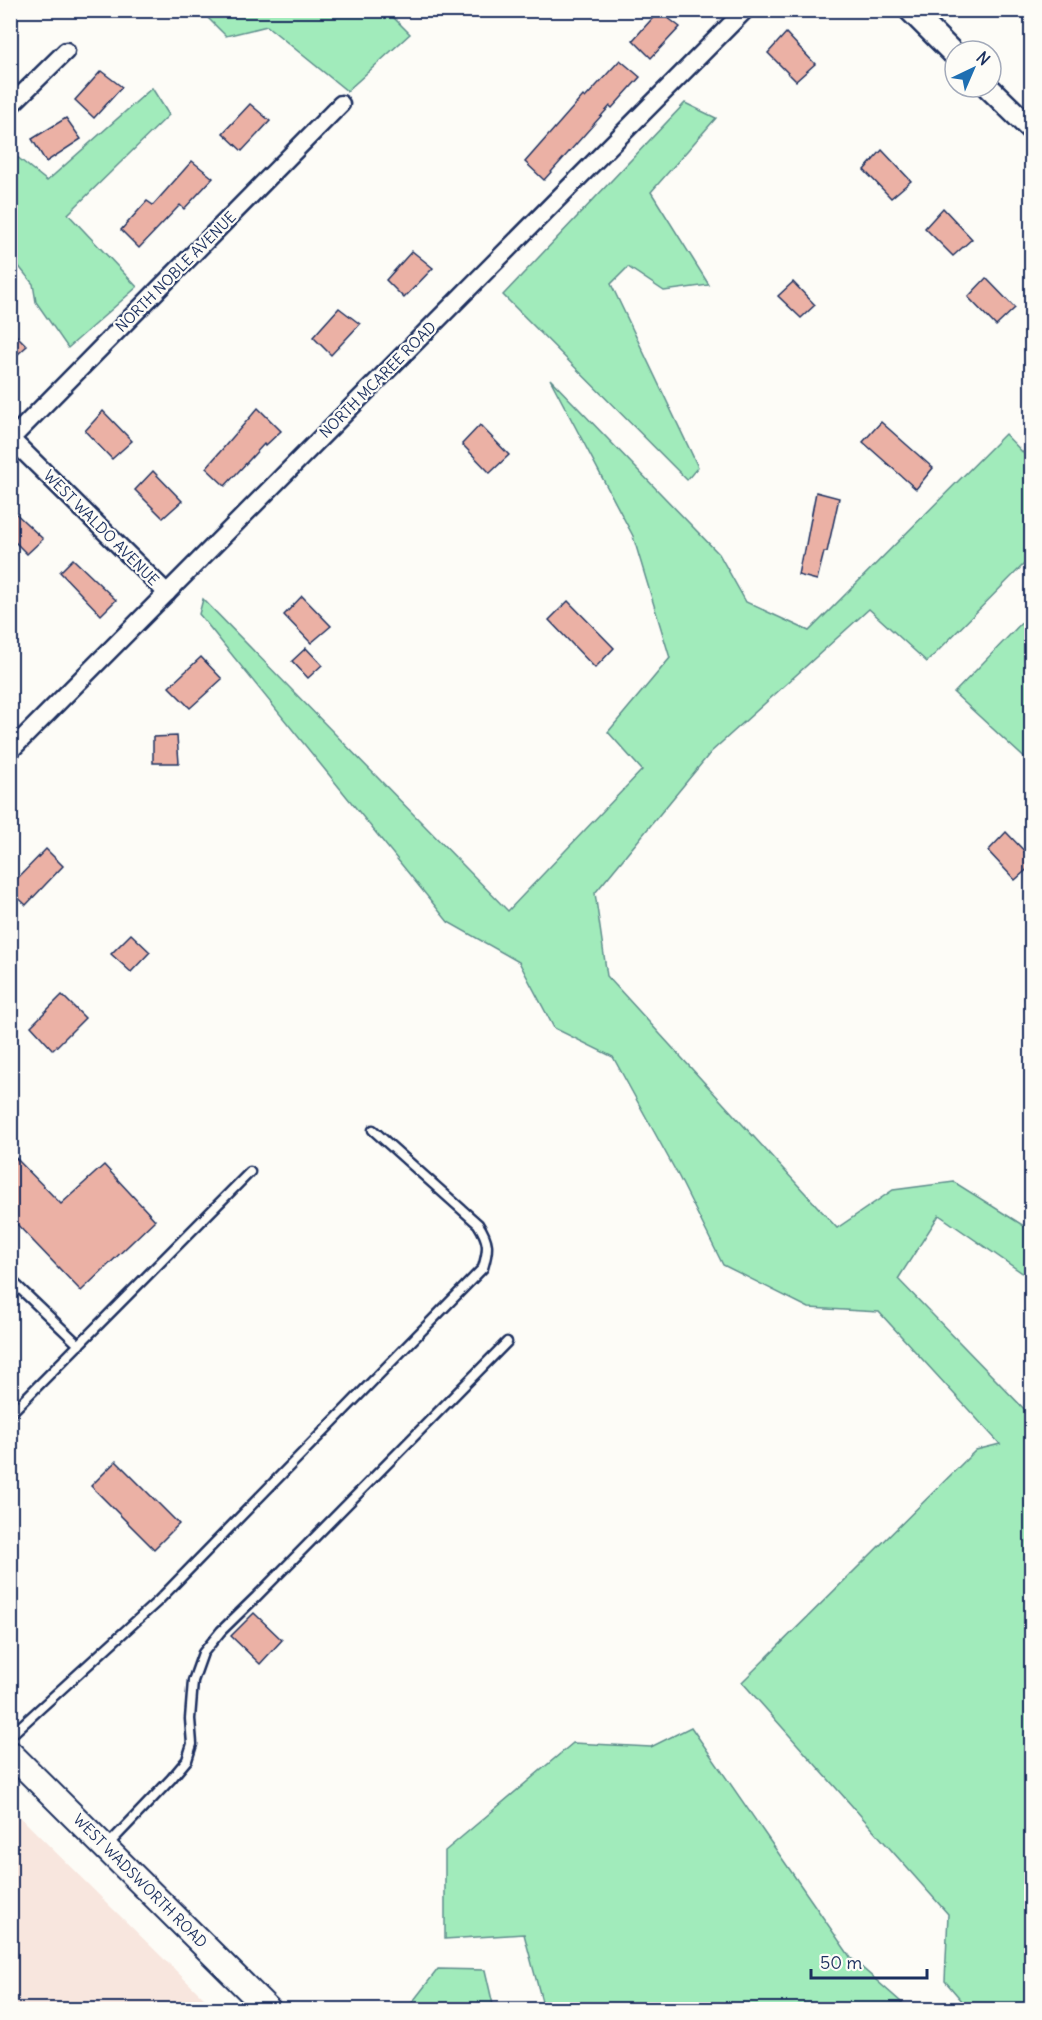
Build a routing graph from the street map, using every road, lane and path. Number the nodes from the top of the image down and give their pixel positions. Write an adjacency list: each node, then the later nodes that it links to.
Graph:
1 (745, 10): 10 (street, NORTH MCAREE ROAD)
2 (910, 10): 3 (street)
3 (943, 43)
4 (66, 51): 7 (street)
5 (1000, 99): 8 (street)
6 (341, 104): 9 (street, NORTH NOBLE AVENUE)
7 (10, 106)
8 (1032, 130)
9 (11, 439): 10 (street, WEST WALDO AVENUE)
10 (167, 593): 11 (street, NORTH MCAREE ROAD)
11 (10, 751)
12 (373, 1130): 18 (lane)
13 (250, 1172): 16 (lane)
14 (10, 1279): 16 (lane)
15 (507, 1342): 20 (lane)
16 (79, 1345): 17 (lane)
17 (10, 1414)
18 (10, 1736)
19 (10, 1753): 20 (main road, WEST WADSWORTH ROAD)
20 (106, 1848): 21 (main road, WEST WADSWORTH ROAD)
21 (269, 2010)

